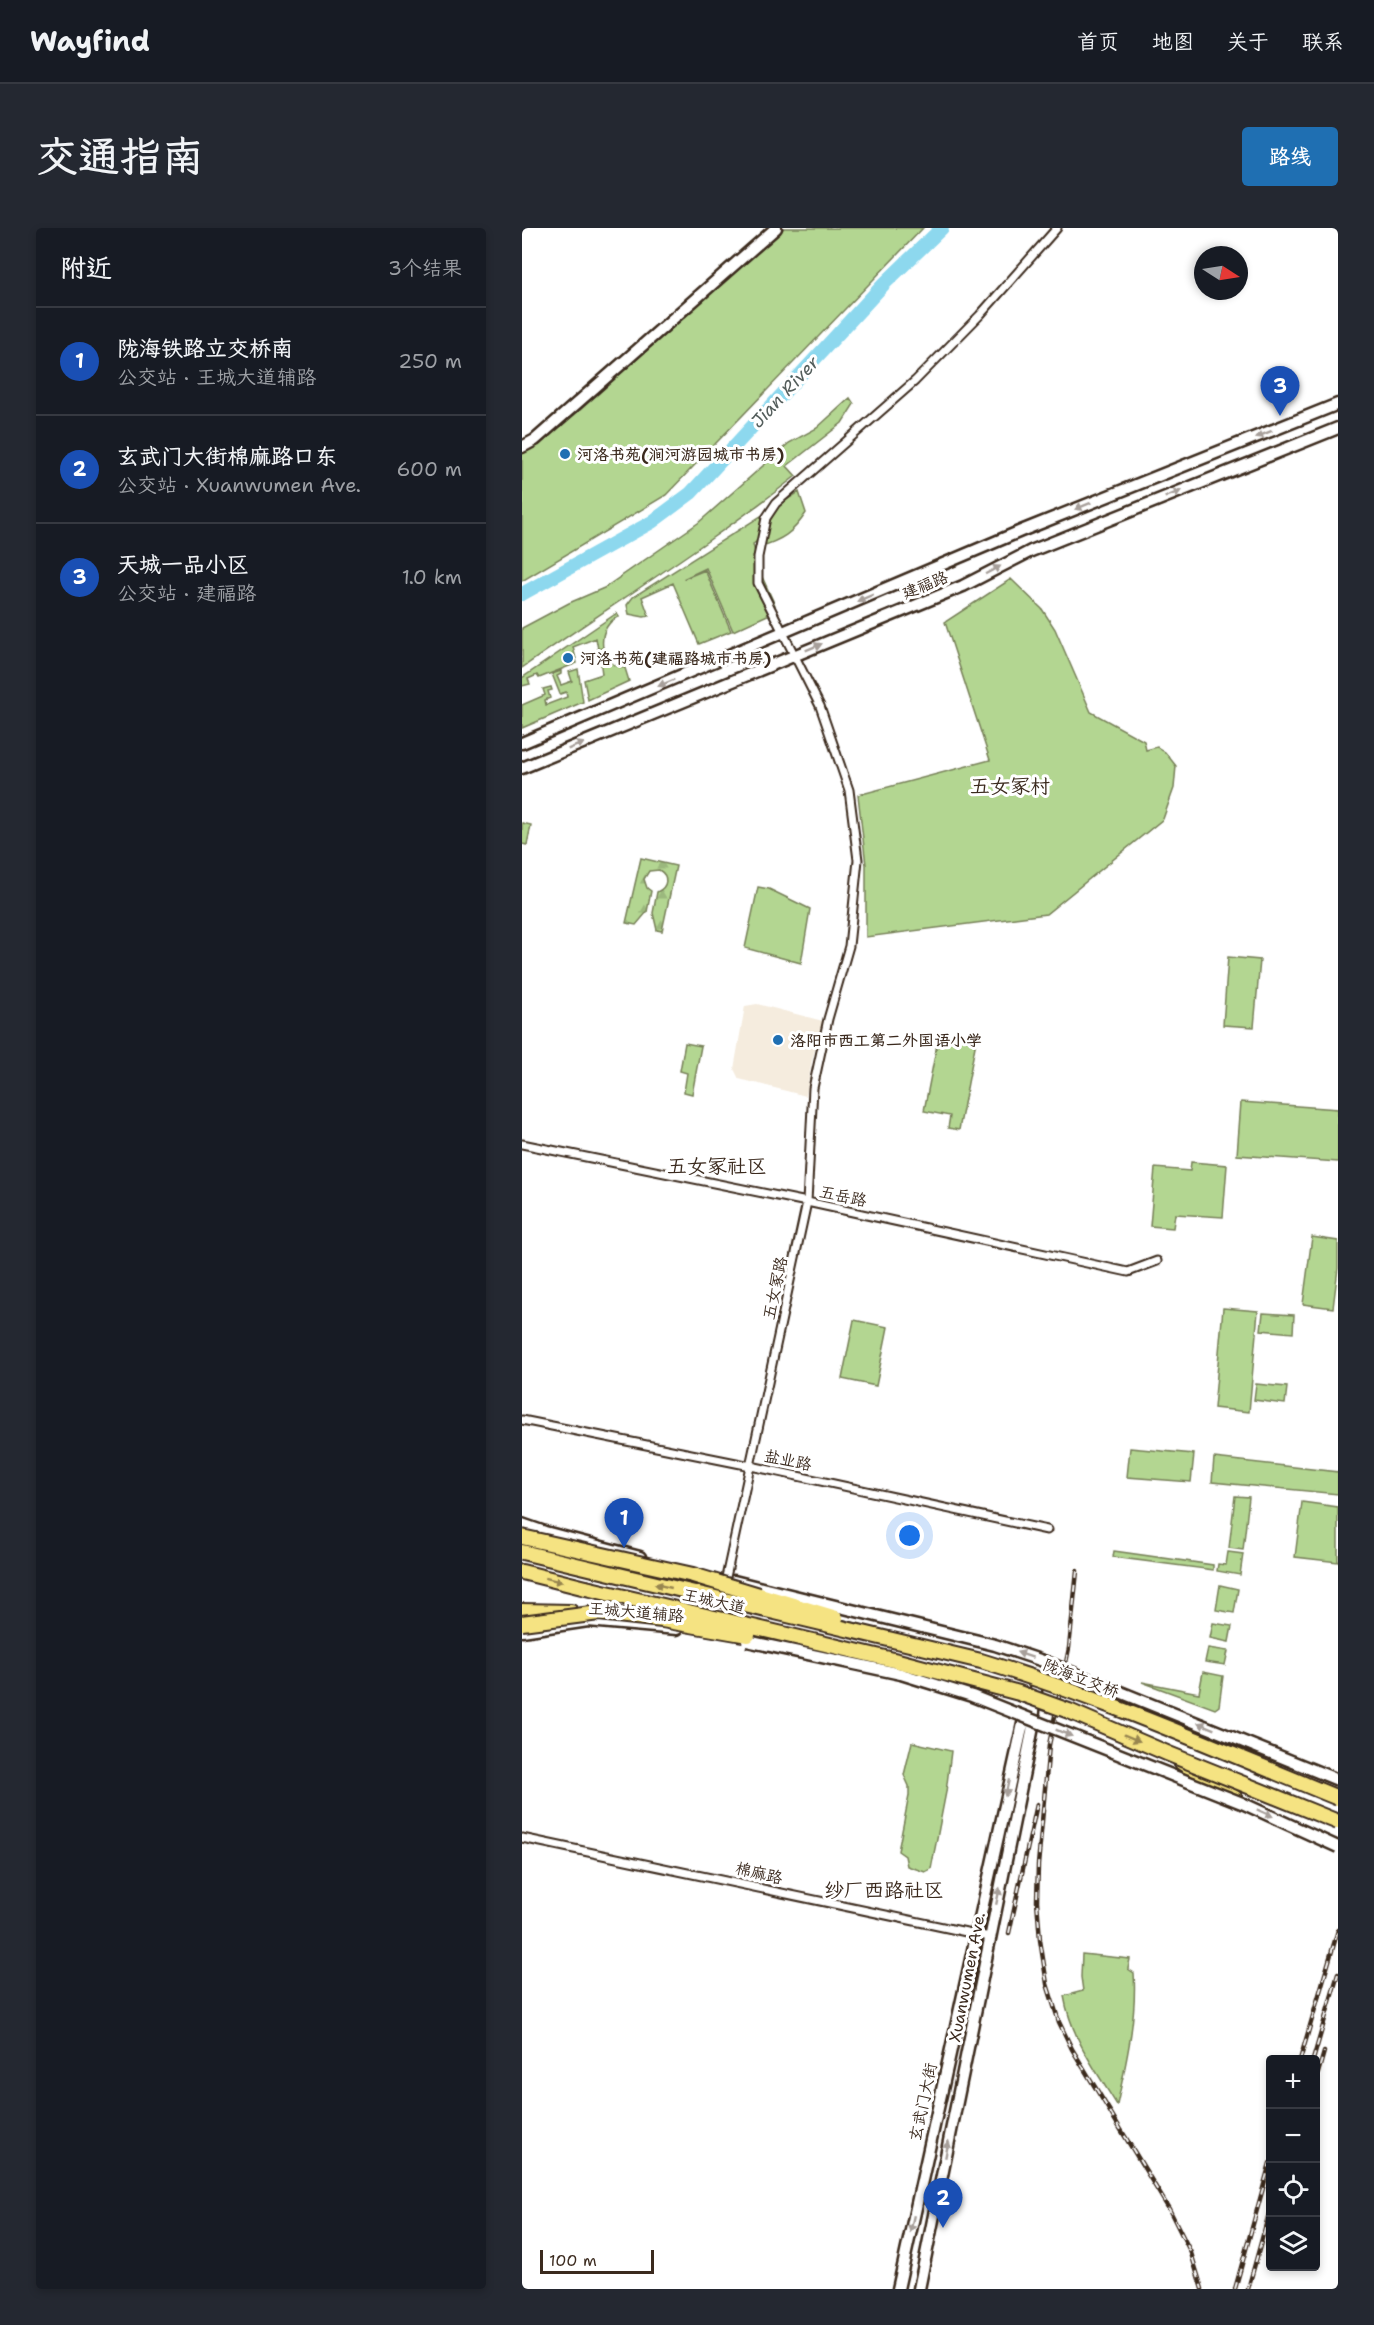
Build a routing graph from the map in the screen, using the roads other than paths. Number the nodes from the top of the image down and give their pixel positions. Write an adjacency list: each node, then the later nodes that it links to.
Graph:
1 (776, 228): 7 (main road)
2 (1057, 228): 8 (street, 五女冢路)
3 (1338, 404): 4 (main road, 建福路)
4 (1311, 415): 6 (main road); 8 (main road, 建福路, one-way to 8)
5 (1338, 428): 6 (main road, 建福路)
6 (1319, 436): 9 (main road, 建福路, one-way to 6)
7 (522, 447)
8 (783, 634): 9 (street, 五女冢路); 10 (main road, 建福路, one-way to 10)
9 (793, 655): 11 (main road, 建福路, one-way to 9); 13 (street, 五女冢路)
10 (522, 743)
11 (522, 768)
12 (522, 1144): 13 (street, 五岳路)
13 (807, 1202): 14 (street, 五岳路); 16 (street, 五女冢路)
14 (1157, 1261)
15 (522, 1420): 16 (street, 盐业路)
16 (751, 1466): 18 (street, 盐业路); 22 (street, 五女冢路)
17 (522, 1524): 22 (main road)
18 (1047, 1530)
19 (522, 1537): 29 (highway, bridge)
20 (522, 1552): 25 (highway, 王城大道, one-way to 20, bridge)
21 (522, 1572): 30 (highway, 王城大道, one-way to 30, bridge)
22 (725, 1579): 28 (street, 五女冢路); 33 (main road, one-way to 22, bridge); 41 (main road, Xuanwumen Ave., one-way to 22)
23 (522, 1611): 24 (highway, bridge)
24 (599, 1613): 26 (highway, bridge); 30 (highway, bridge)
25 (802, 1619): 29 (highway, 陇海立交桥, bridge)
26 (522, 1623)
27 (522, 1631): 28 (main road, 王城大道辅路)
28 (713, 1635): 36 (main road, 王城大道辅路, one-way to 36, bridge); 40 (main road, 玄武门大街, one-way to 40)
29 (981, 1661): 31 (highway, 陇海立交桥, bridge)
30 (957, 1676): 32 (highway, one-way to 32, bridge)
31 (1168, 1729): 33 (highway, bridge); 35 (highway, 陇海立交桥, bridge)
32 (1169, 1754): 36 (highway, bridge); 37 (highway, bridge)
33 (1275, 1754): 34 (main road, bridge)
34 (1338, 1780)
35 (1338, 1798)
36 (1242, 1803): 39 (main road, 王城大道辅路, one-way to 39, bridge)
37 (1338, 1822)
38 (522, 1838): 40 (street, 棉麻路)
39 (1338, 1847)
40 (975, 1934): 41 (street, 棉麻路); 42 (main road, 玄武门大街, one-way to 42)
41 (990, 1937): 43 (main road, Xuanwumen Ave., one-way to 41)
42 (898, 2289)
43 (919, 2289)

